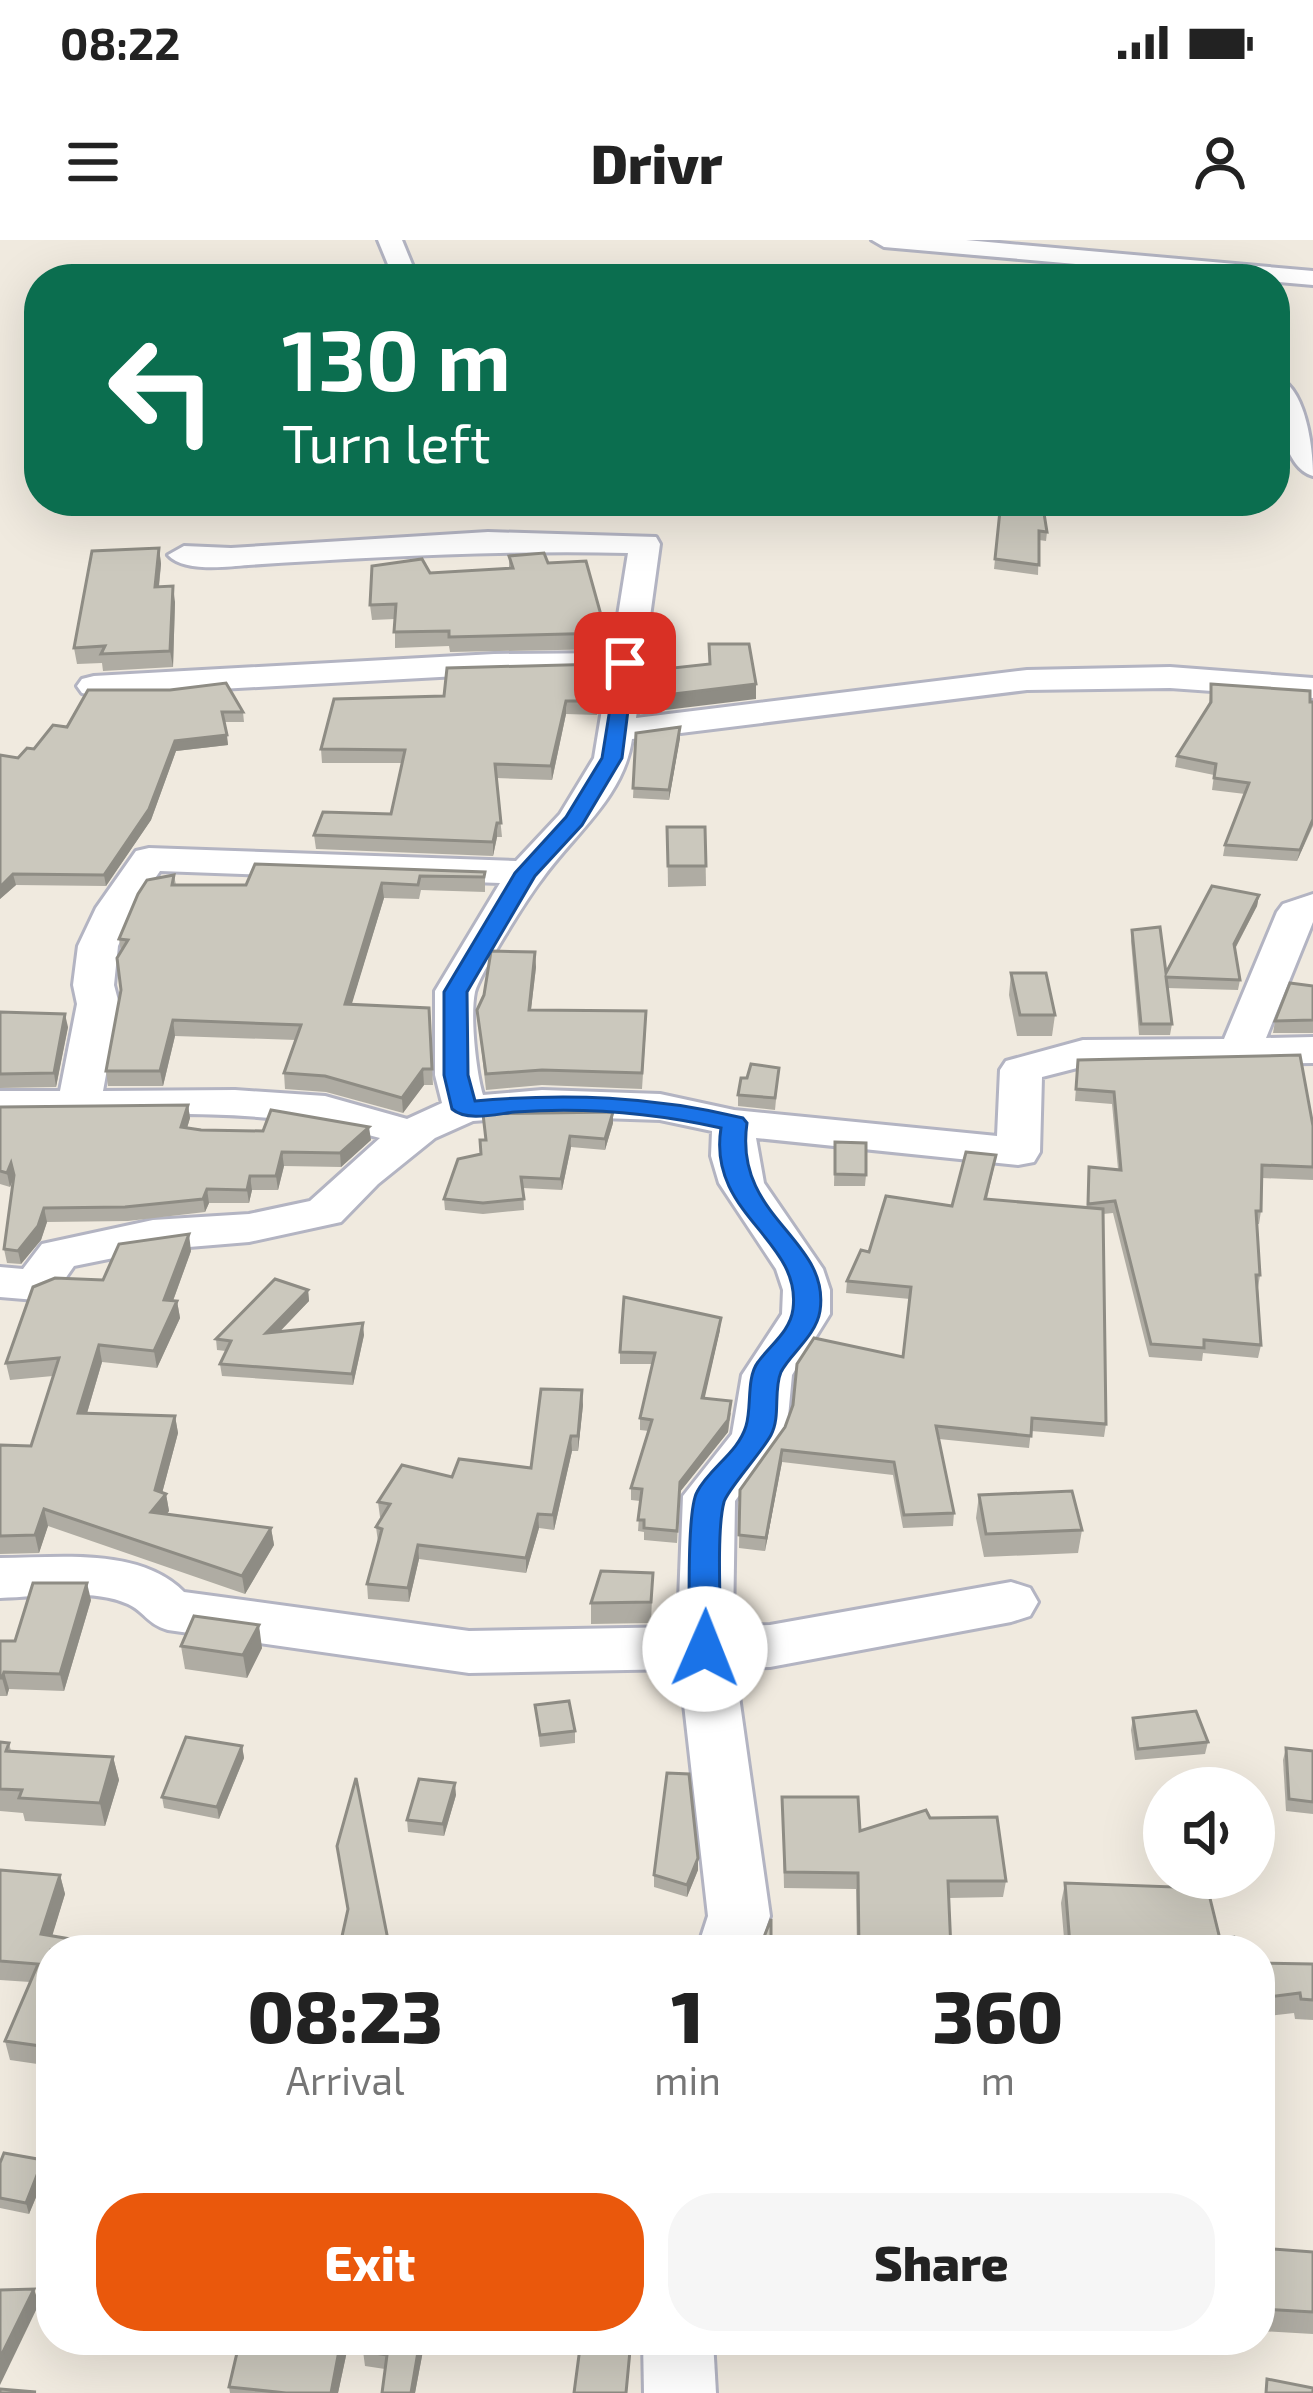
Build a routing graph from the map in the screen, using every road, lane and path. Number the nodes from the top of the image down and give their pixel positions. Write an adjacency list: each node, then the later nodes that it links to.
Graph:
1 (884, 240): 2 (street)
2 (1109, 264)
3 (1290, 417): 4 (street)
4 (1313, 467)
5 (184, 555): 6 (street)
6 (625, 663): 7 (street); 9 (street)
7 (94, 686)
8 (1313, 688): 9 (street)
9 (615, 730): 10 (street)
10 (526, 873): 14 (street); 16 (street)
11 (1313, 906): 13 (street)
12 (1313, 1050): 13 (street)
13 (1238, 1051): 17 (street)
14 (79, 1102): 15 (street); 18 (street)
15 (0, 1104)
16 (465, 1109): 17 (street); 18 (street)
17 (734, 1123): 22 (street)
18 (413, 1134): 19 (street)
19 (4, 1295)
20 (0, 1578): 22 (street)
21 (1010, 1602): 22 (street)
22 (705, 1649): 23 (street)
23 (733, 1935)
24 (679, 2355): 25 (street)
25 (680, 2393)

